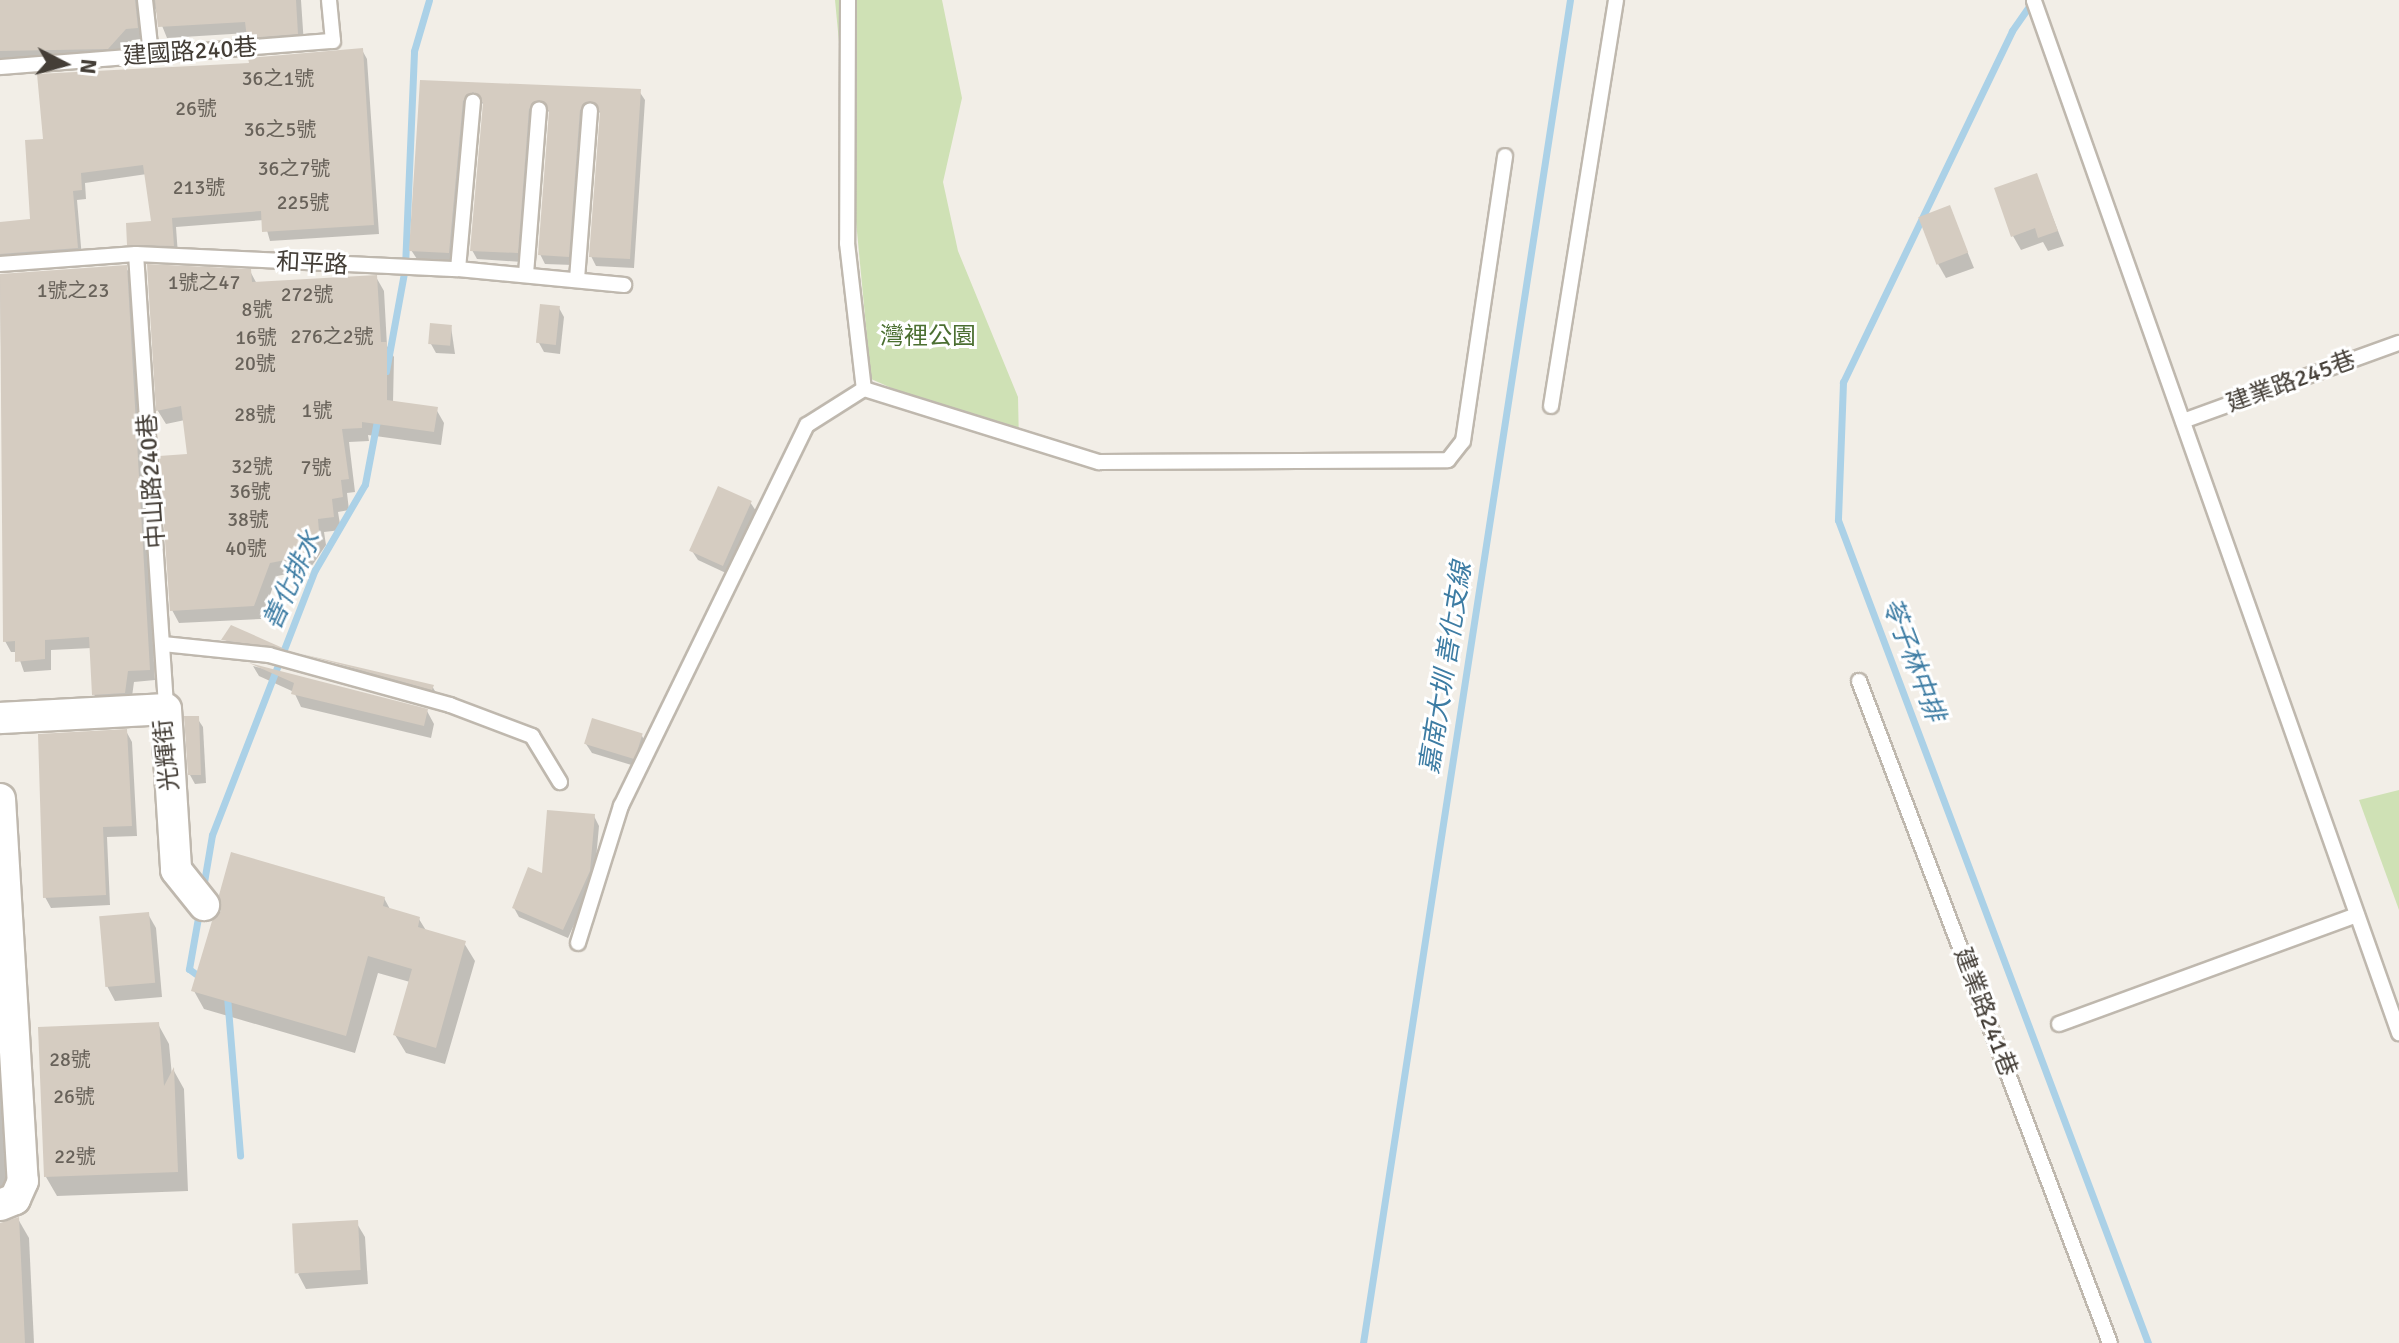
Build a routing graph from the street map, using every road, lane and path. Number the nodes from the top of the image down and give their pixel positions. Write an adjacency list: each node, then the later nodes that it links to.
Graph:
1 (145, 0): 6 (lane)
2 (329, 0): 6 (lane, 建國路240巷)
3 (848, 0): 19 (lane)
4 (1616, 0): 20 (lane)
5 (2034, 1): 21 (lane)
6 (151, 54): 7 (lane, 建國路240巷)
7 (0, 67)
8 (473, 102): 14 (lane)
9 (539, 110): 15 (lane)
10 (590, 111): 16 (lane)
11 (1505, 156): 19 (lane)
12 (136, 254): 13 (lane, 和平路); 14 (lane, 和平路); 22 (lane, 中山路240巷)
13 (0, 264)
14 (458, 269): 15 (lane, 和平路)
15 (526, 274): 16 (lane, 和平路)
16 (577, 279): 17 (lane, 和平路)
17 (624, 285)
18 (2399, 343): 21 (lane, 建業路245巷)
19 (864, 389): 30 (lane)
20 (1551, 406)
21 (2183, 421): 29 (lane)
22 (163, 644): 24 (lane, 中山路240巷); 26 (lane)
23 (1859, 681): 34 (lane, 建業路241巷)
24 (166, 709): 25 (street, 光輝街); 28 (street, 光輝街)
25 (0, 718)
26 (560, 782)
27 (0, 799): 33 (street)
28 (204, 905)
29 (2357, 915): 31 (lane); 32 (lane)
30 (578, 943)
31 (2059, 1024)
32 (2399, 1033)
33 (0, 1205)
34 (2110, 1343)

